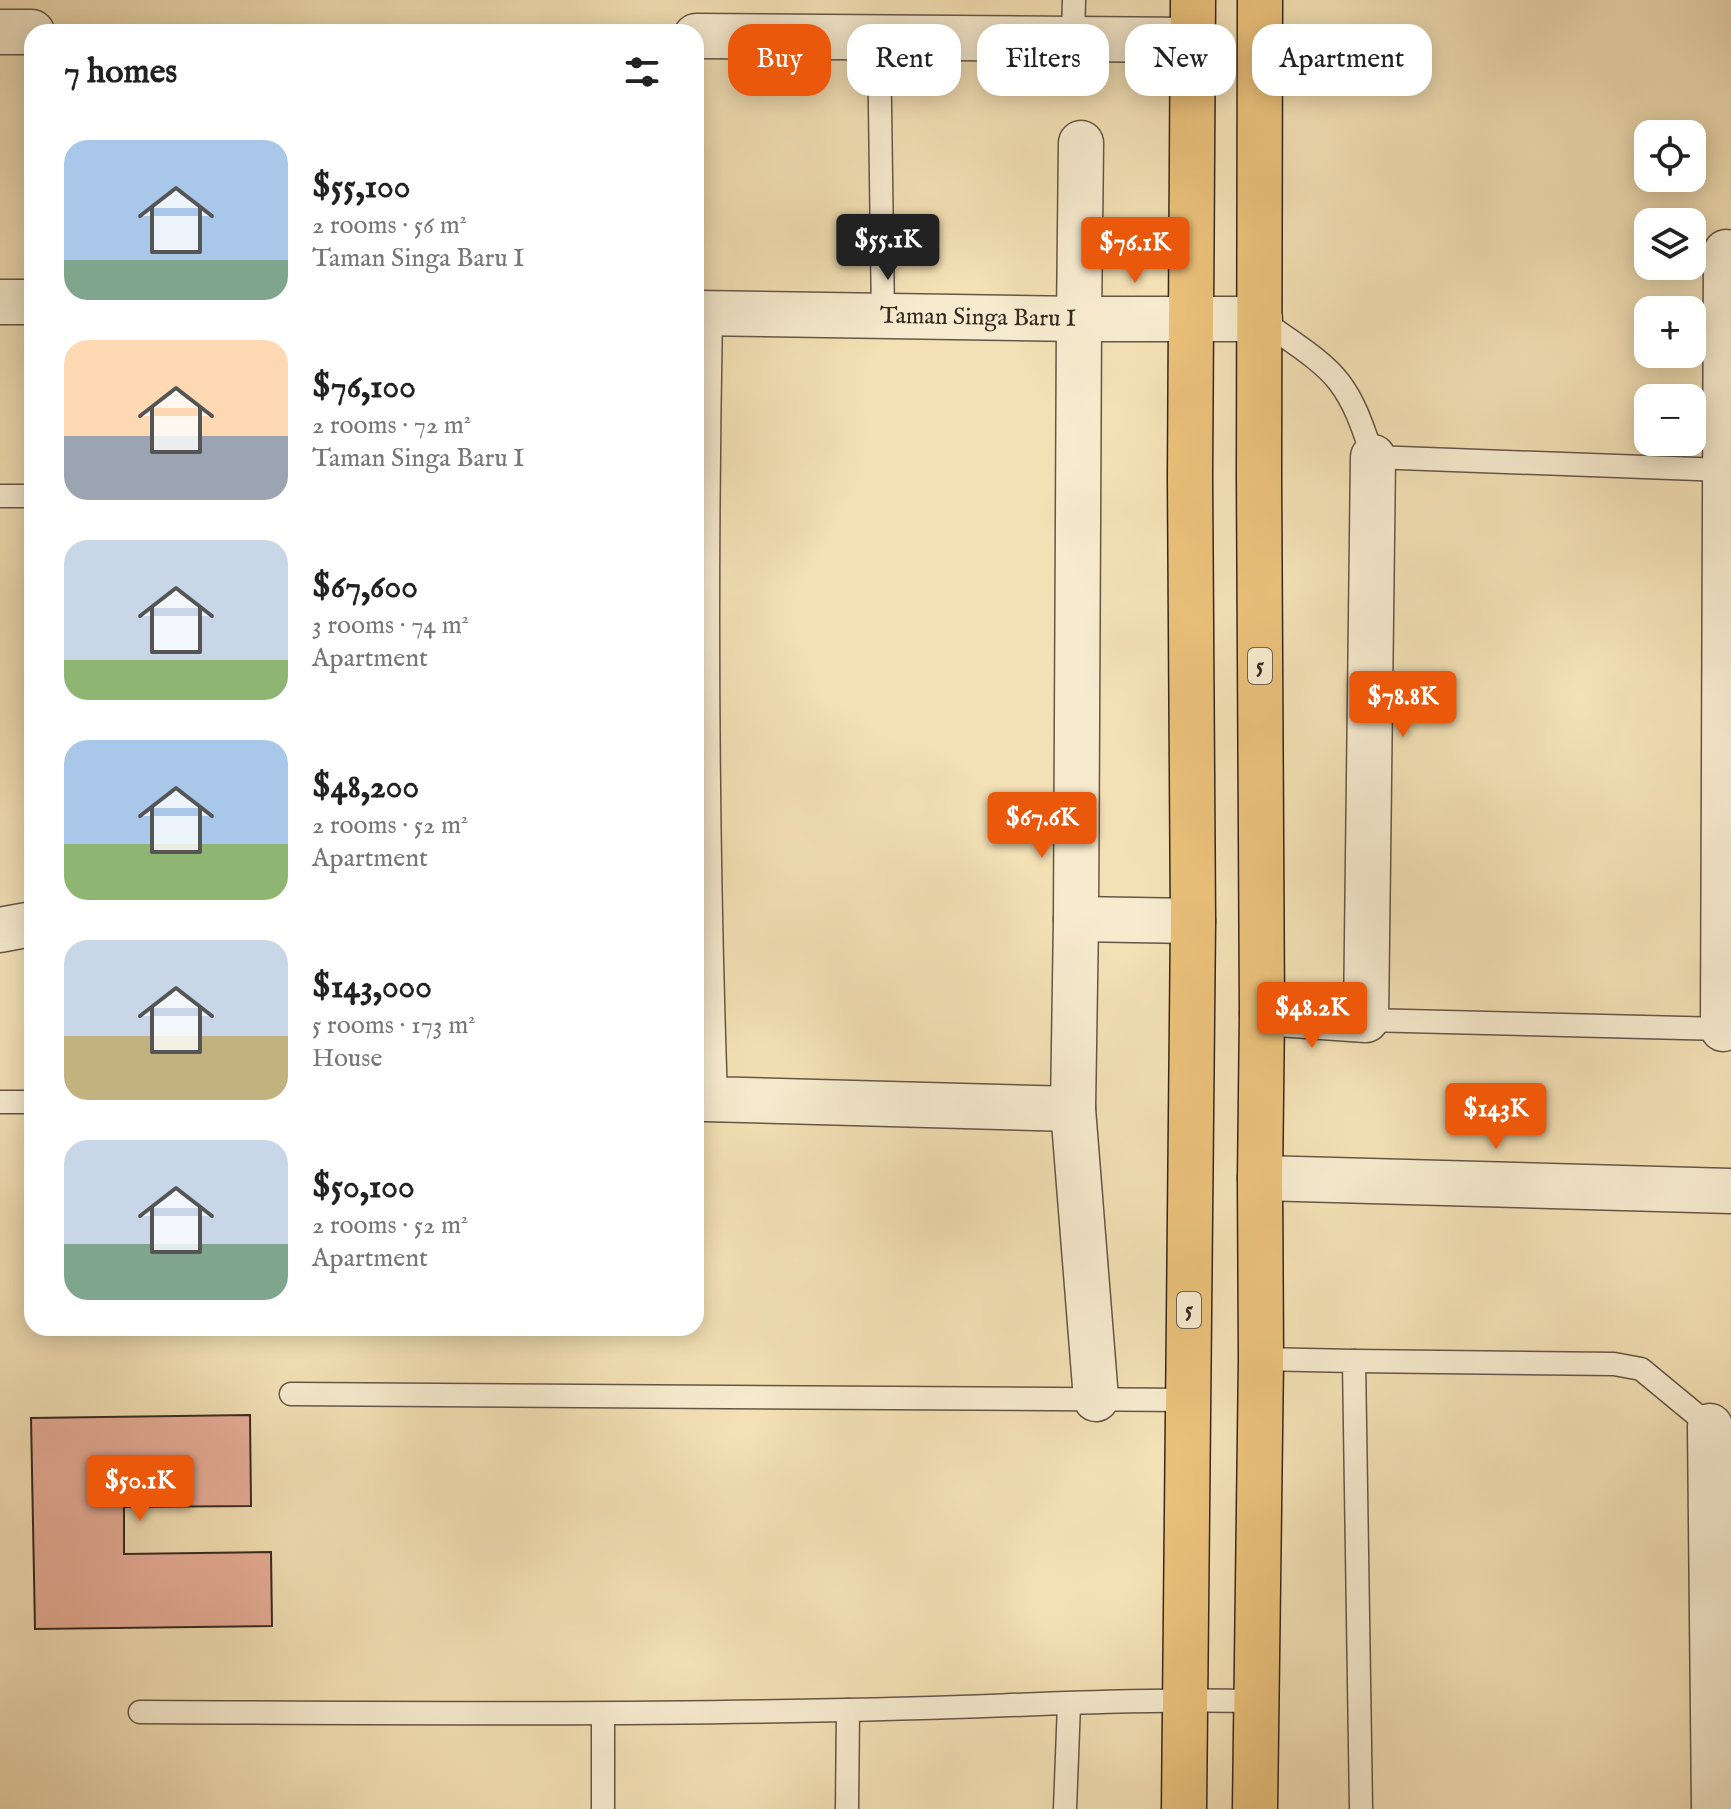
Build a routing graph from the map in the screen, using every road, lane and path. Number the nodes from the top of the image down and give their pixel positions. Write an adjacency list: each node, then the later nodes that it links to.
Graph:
1 (1260, 0): 17 (highway, 5)
2 (1074, 19): 3 (street); 4 (street)
3 (1193, 20): 18 (highway, 5)
4 (961, 29)
5 (0, 32): 6 (street)
6 (24, 32)
7 (704, 36): 8 (street)
8 (847, 37)
9 (880, 96): 15 (lane)
10 (1081, 143): 16 (street)
11 (1726, 252): 20 (street)
12 (0, 302): 13 (street)
13 (24, 302)
14 (704, 313): 15 (street, Taman Singa Baru I)
15 (883, 316): 16 (street, Taman Singa Baru I)
16 (1079, 319): 18 (street, Taman Singa Baru I); 26 (street)
17 (1260, 319): 18 (street, Taman Singa Baru I); 19 (lane); 21 (highway, 5)
18 (1191, 320): 22 (highway, 5)
19 (1373, 457): 20 (lane); 31 (street)
20 (1724, 470): 25 (street)
21 (1259, 476): 22 (highway); 30 (highway, 5)
22 (1190, 477): 27 (highway, 5)
23 (0, 496): 24 (lane)
24 (24, 496)
25 (1727, 888): 32 (street)
26 (1076, 919): 27 (street); 36 (street)
27 (1193, 921): 43 (highway, 5)
28 (24, 926): 29 (street)
29 (0, 930)
30 (1262, 1013): 31 (street); 37 (highway, 5)
31 (1366, 1020): 32 (lane)
32 (1723, 1029)
33 (704, 1099): 36 (street)
34 (0, 1102): 35 (lane)
35 (24, 1102)
36 (1073, 1109): 42 (street)
37 (1260, 1178): 38 (street); 39 (highway, 5)
38 (1731, 1191)
39 (1261, 1359): 40 (lane); 46 (highway, 5)
40 (1354, 1361): 44 (lane); 56 (lane)
41 (291, 1394): 42 (lane)
42 (1096, 1399): 43 (lane)
43 (1188, 1400): 45 (highway, 5)
44 (1710, 1426): 57 (street)
45 (1184, 1699): 46 (lane); 47 (lane); 54 (highway, 5)
46 (1256, 1701): 55 (highway, 5)
47 (1069, 1704): 48 (lane); 53 (lane)
48 (848, 1710): 50 (lane); 52 (lane)
49 (140, 1712): 50 (lane)
50 (603, 1714): 51 (lane)
51 (603, 1809)
52 (847, 1809)
53 (1065, 1809)
54 (1184, 1809)
55 (1255, 1809)
56 (1361, 1809)
57 (1714, 1809)

